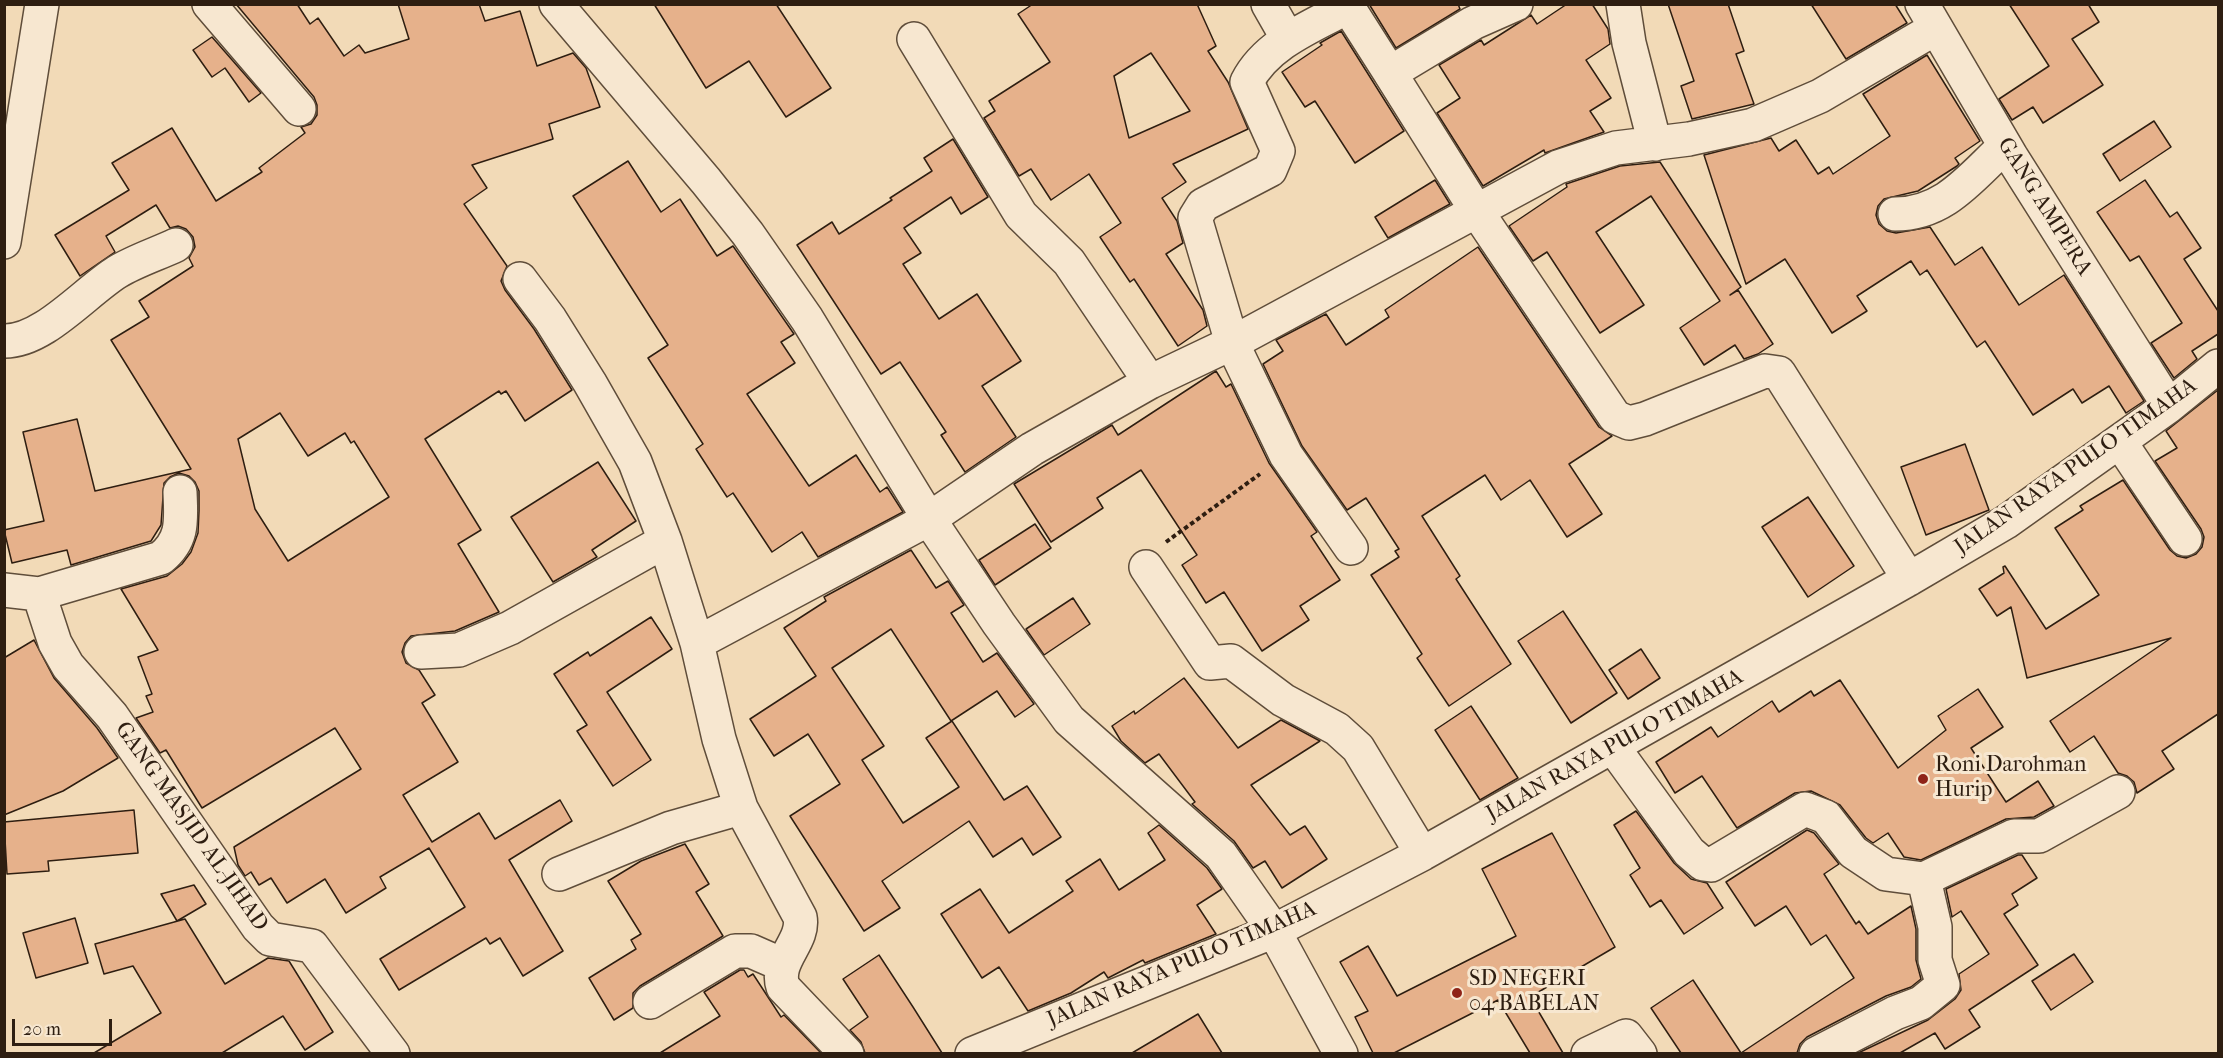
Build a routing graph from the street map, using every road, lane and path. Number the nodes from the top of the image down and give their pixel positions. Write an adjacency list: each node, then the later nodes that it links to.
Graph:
1 (42, 4): 16 (street)
2 (209, 4): 11 (street)
3 (556, 4): 27 (street)
4 (1268, 4): 9 (street)
5 (1516, 4): 10 (street)
6 (1623, 4): 12 (street)
7 (1929, 16): 12 (street); 13 (street, GANG AMPERA)
8 (914, 39): 22 (street)
9 (1288, 39): 10 (street); 20 (street)
10 (1390, 73): 14 (street)
11 (299, 109)
12 (1655, 144): 14 (street)
13 (2005, 146): 15 (street); 23 (street, GANG AMPERA)
14 (1476, 210): 20 (street); 32 (street)
15 (1895, 214)
16 (4, 242)
17 (176, 245): 19 (street)
18 (520, 279): 29 (street)
19 (4, 341)
20 (1232, 343): 22 (street); 25 (street)
21 (2218, 366): 23 (street, JALAN RAYA PULO TIMAHA)
22 (1150, 382): 27 (street)
23 (2169, 406): 24 (street, JALAN RAYA PULO TIMAHA)
24 (2120, 442): 28 (street); 32 (street, JALAN RAYA PULO TIMAHA)
25 (1286, 455): 30 (street); 31 (path)
26 (180, 492): 34 (street)
27 (929, 519): 35 (street); 43 (street)
28 (2185, 539)
29 (665, 541): 35 (street); 36 (street)
30 (1351, 548)
31 (1146, 567): 40 (street)
32 (1909, 579): 37 (street, JALAN RAYA PULO TIMAHA)
33 (4, 590): 34 (street)
34 (39, 594): 46 (street, GANG MASJID AL-JIHAD)
35 (697, 644): 39 (street)
36 (421, 652)
37 (1612, 747): 40 (street, JALAN RAYA PULO TIMAHA); 42 (street)
38 (2118, 792): 42 (street)
39 (741, 808): 41 (street); 44 (street)
40 (1422, 854): 43 (street, JALAN RAYA PULO TIMAHA)
41 (559, 874)
42 (1924, 879): 52 (street)
43 (1274, 931): 48 (street, JALAN RAYA PULO TIMAHA); 49 (street)
44 (783, 965): 45 (street); 47 (street)
45 (650, 1002)
46 (393, 1053)
47 (847, 1053)
48 (972, 1053)
49 (1341, 1053)
50 (1588, 1053): 51 (street)
51 (1640, 1053)
52 (1816, 1053)

